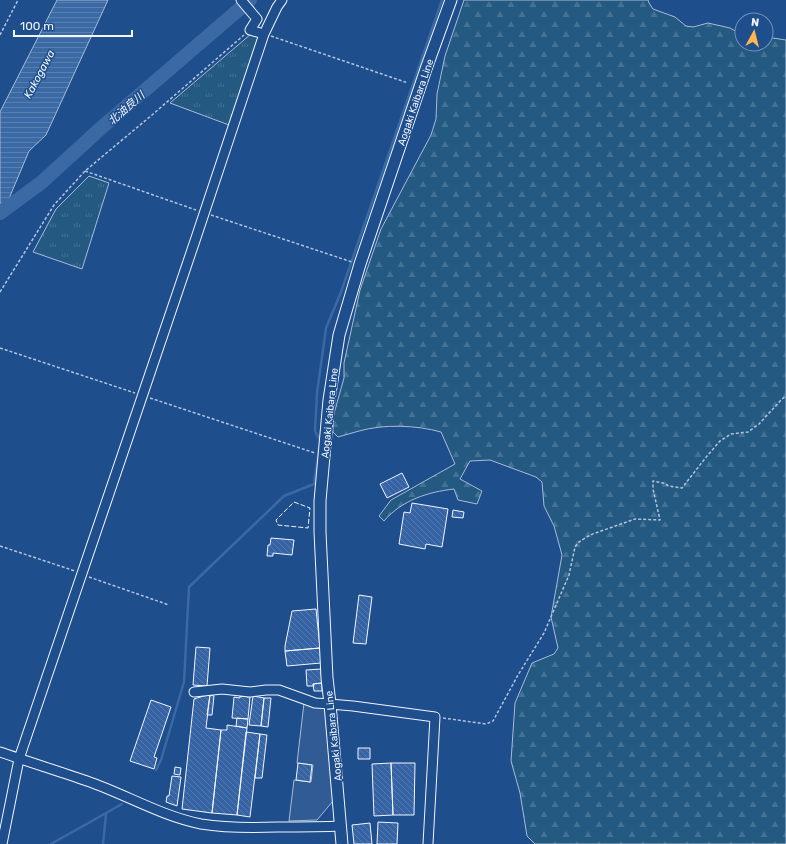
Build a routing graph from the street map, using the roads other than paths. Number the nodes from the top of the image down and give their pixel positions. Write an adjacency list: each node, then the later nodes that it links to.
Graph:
1 (241, 0): 4 (street)
2 (282, 0): 4 (street)
3 (451, 0): 6 (main road, Aogaki Kaibara Line)
4 (264, 34): 8 (street)
5 (194, 692): 6 (street)
6 (330, 704): 9 (main road, Aogaki Kaibara Line); 12 (street)
7 (0, 752): 8 (street)
8 (19, 759): 9 (street); 10 (street)
9 (341, 826): 11 (main road, Aogaki Kaibara Line)
10 (2, 844)
11 (342, 844)
12 (428, 844)

